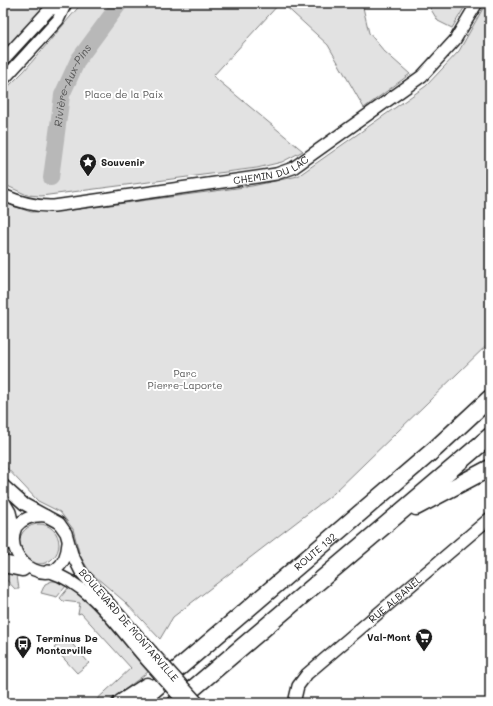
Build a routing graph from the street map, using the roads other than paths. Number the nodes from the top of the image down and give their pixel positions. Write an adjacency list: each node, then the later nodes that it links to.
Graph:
1 (477, 3): 5 (street, CHEMIN DU LAC)
2 (62, 4): 3 (street); 4 (street)
3 (3, 60)
4 (3, 80)
5 (3, 194)
6 (490, 398): 20 (highway, ROUTE 132)
7 (490, 436): 13 (highway)
8 (490, 468): 13 (highway)
9 (3, 485): 11 (street, BOULEVARD DE MONTARVILLE)
10 (3, 500): 14 (street)
11 (49, 516): 14 (street); 15 (street, BOULEVARD DE MONTARVILLE)
12 (490, 518): 26 (street, RUE ALBANEL)
13 (393, 519): 23 (highway)
14 (9, 536): 17 (street)
15 (68, 542): 18 (street); 19 (street, BOULEVARD DE MONTARVILLE)
16 (3, 564): 17 (highway)
17 (22, 568): 18 (street, BOULEVARD DE MONTARVILLE)
18 (48, 572): 19 (street, BOULEVARD DE MONTARVILLE)
19 (147, 654): 24 (street, BOULEVARD DE MONTARVILLE, bridge); 25 (street, BOULEVARD DE MONTARVILLE, bridge)
20 (188, 659): 21 (highway); 22 (highway, ROUTE 132)
21 (121, 703)
22 (138, 703)
23 (176, 703)
24 (185, 703)
25 (198, 703)
26 (294, 703)

